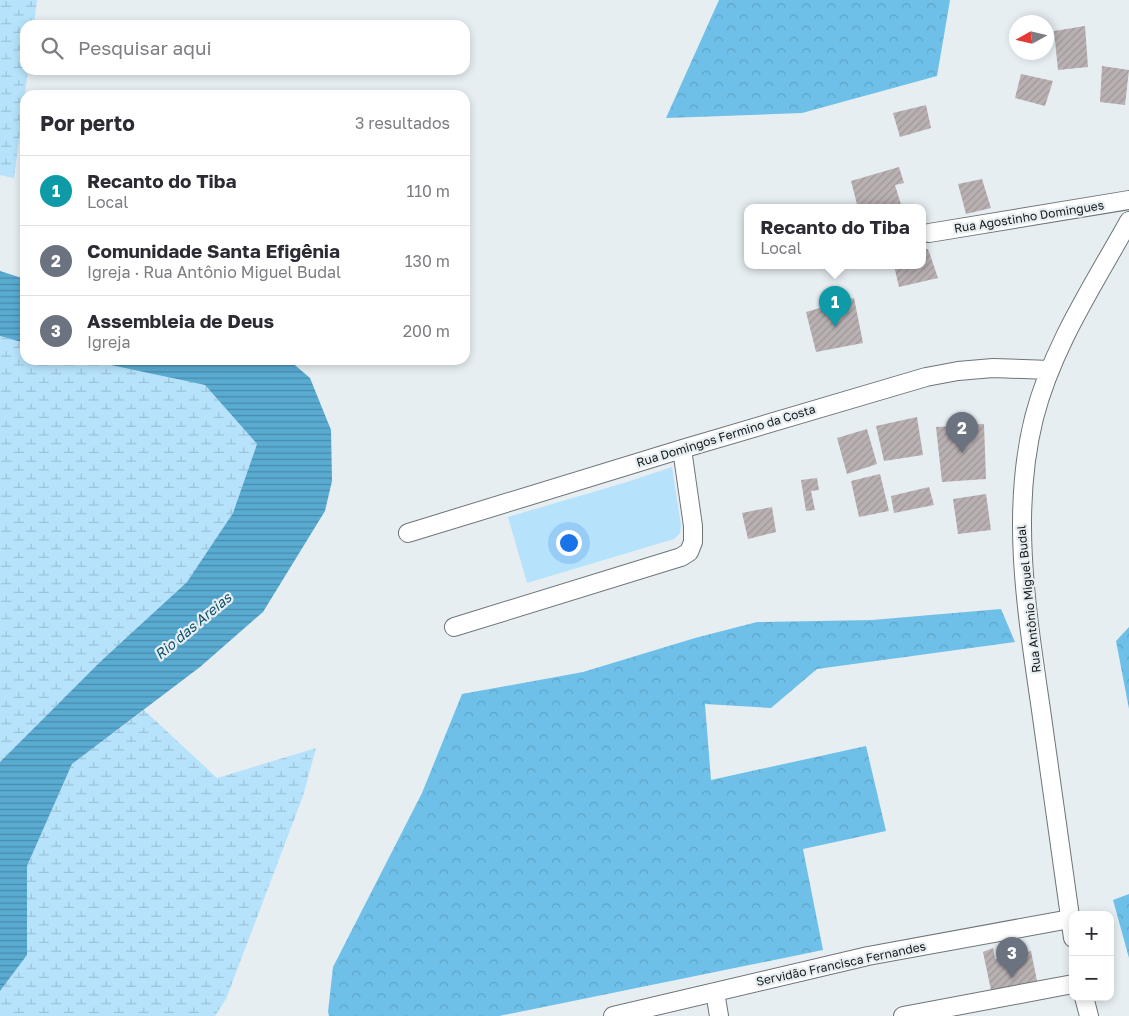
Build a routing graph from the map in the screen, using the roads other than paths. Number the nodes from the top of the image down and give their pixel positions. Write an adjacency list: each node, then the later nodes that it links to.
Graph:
1 (1129, 200): 3 (street, Rua Agostinho Domingues)
2 (1129, 221): 4 (street, Rua Antônio Miguel Budal)
3 (929, 233)
4 (1050, 370): 5 (street, Rua Domingos Fermino da Costa); 8 (street, Rua Antônio Miguel Budal)
5 (682, 449): 6 (street, Rua Domingos Fermino da Costa); 7 (street)
6 (408, 533)
7 (454, 627)
8 (1069, 912)
9 (1069, 919): 11 (street, Servidão Francisca Fernandes)
10 (1069, 985): 15 (street)
11 (715, 992): 13 (street, Servidão Francisca Fernandes); 14 (street)
12 (1085, 1001): 16 (street)
13 (613, 1016)
14 (719, 1016)
15 (903, 1016)
16 (1089, 1016)

